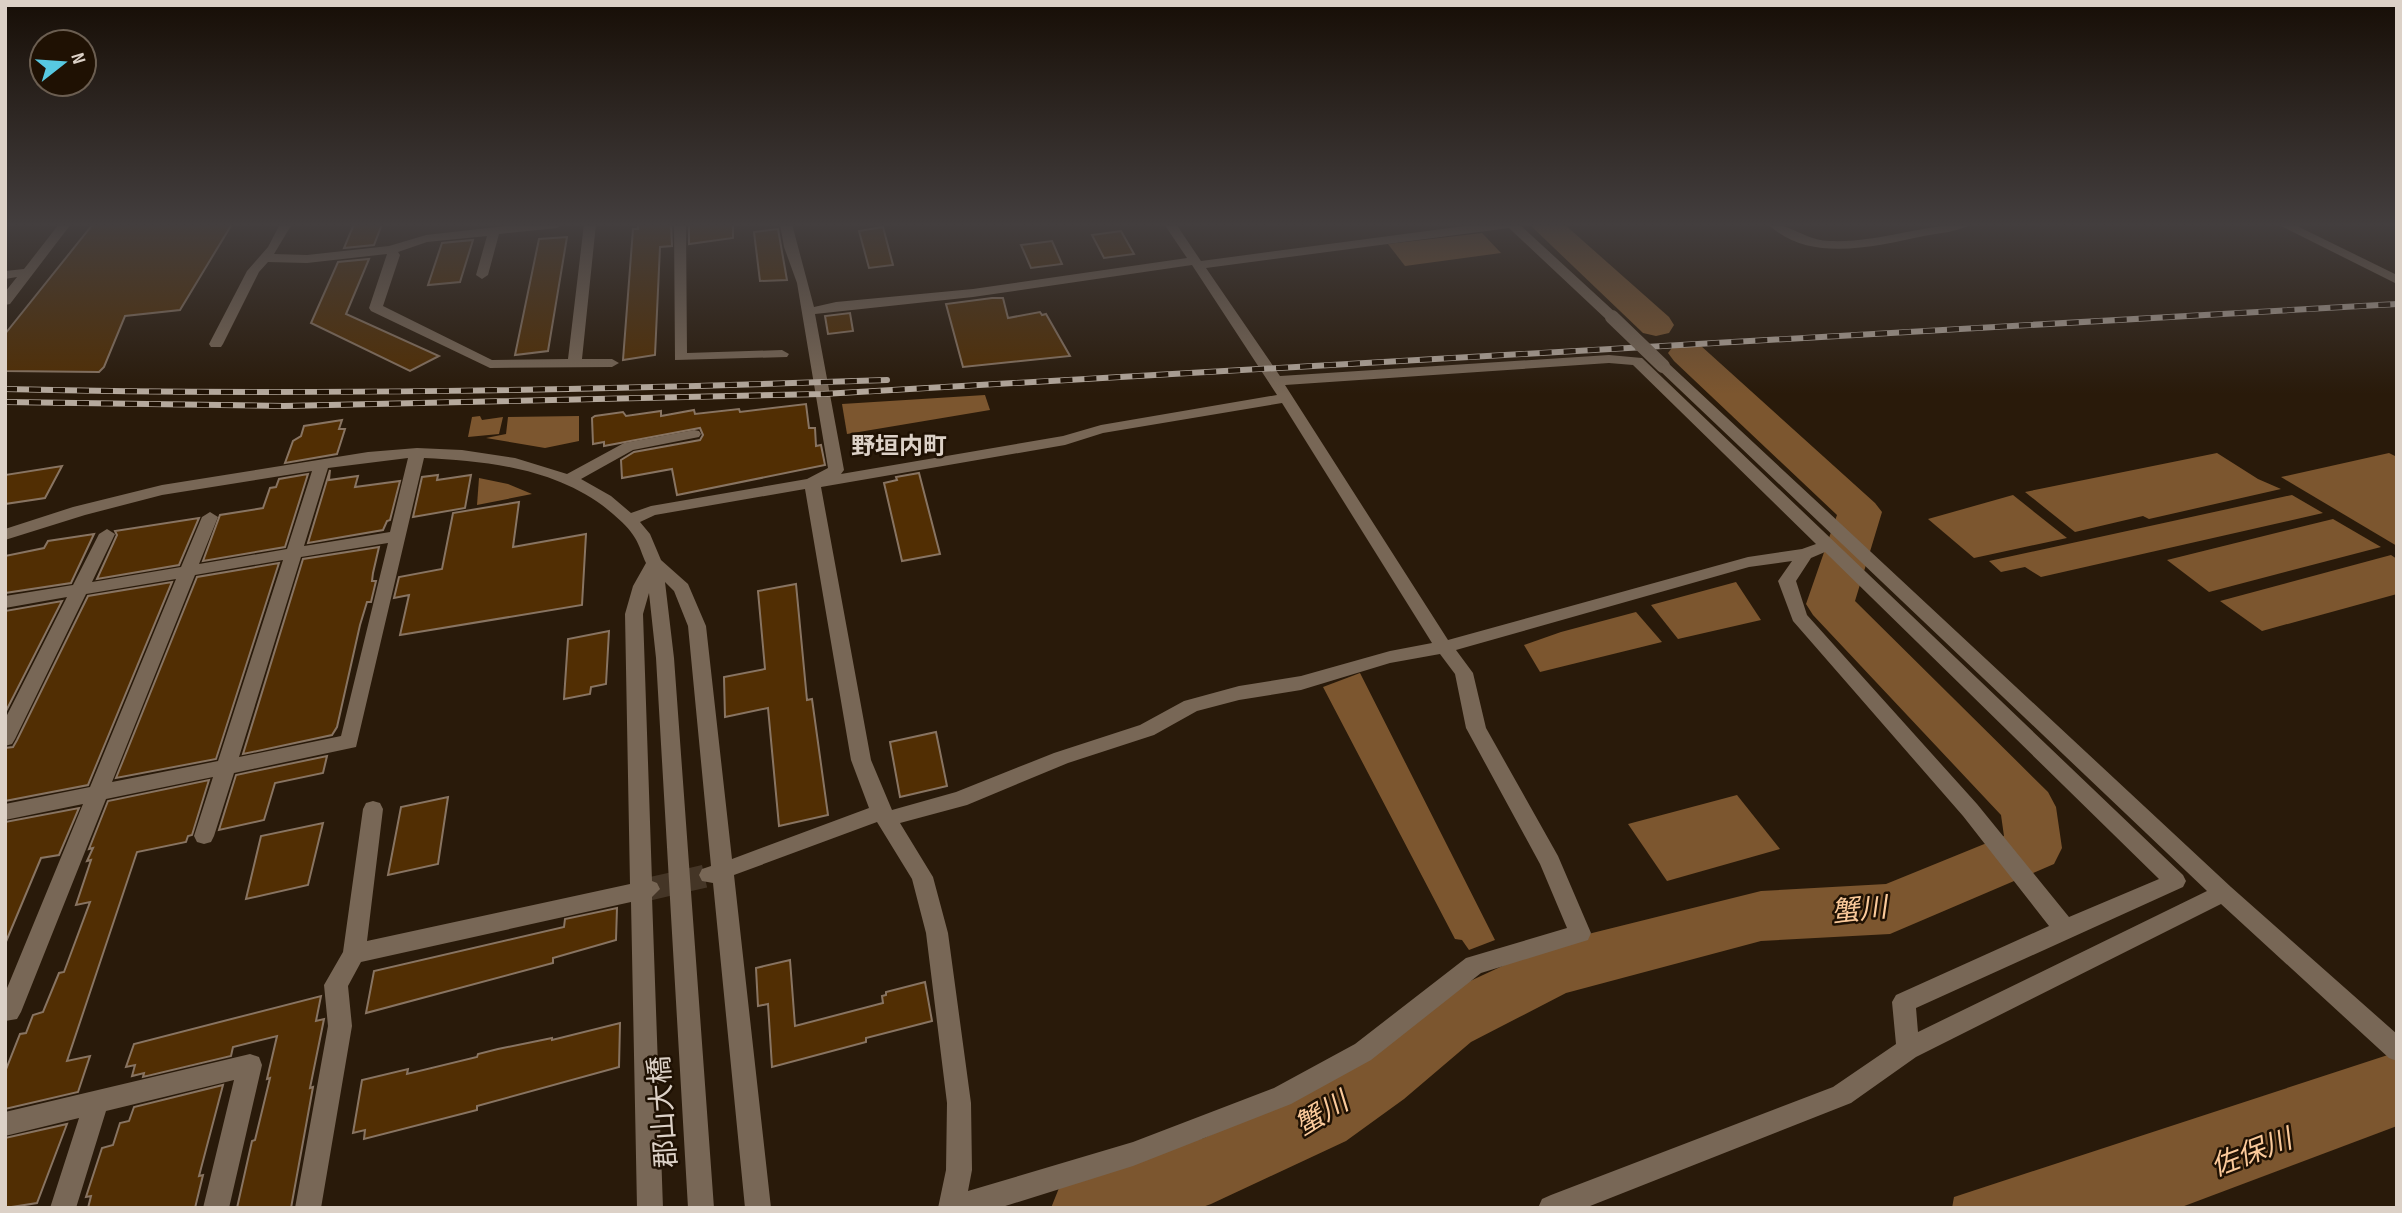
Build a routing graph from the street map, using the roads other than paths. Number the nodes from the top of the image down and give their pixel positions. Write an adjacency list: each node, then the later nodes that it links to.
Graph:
1 (21, 281): 10 (street)
2 (249, 281): 12 (street)
3 (385, 281): 14 (street)
4 (584, 281): 14 (street)
5 (680, 281): 13 (street)
6 (802, 281): 11 (street)
7 (1065, 281): 11 (street)
8 (1208, 281): 16 (street)
9 (1572, 281): 45 (street, bridge)
10 (5, 301)
11 (807, 312): 22 (street)
12 (216, 344)
13 (782, 354)
14 (575, 363): 15 (street)
15 (612, 363)
16 (1275, 381): 17 (street); 28 (street)
17 (1284, 398): 22 (street); 35 (street)
18 (694, 434): 21 (street)
19 (416, 453): 20 (street); 21 (street); 27 (street)
20 (322, 464): 26 (street); 29 (street)
21 (569, 479): 24 (street)
22 (812, 483): 24 (street); 41 (street)
23 (210, 517): 32 (street)
24 (629, 520): 31 (street)
25 (107, 534): 33 (street)
26 (5, 535)
27 (396, 536): 29 (street); 37 (street)
28 (1825, 546): 30 (street); 46 (street)
29 (295, 553): 32 (street); 37 (street)
30 (1805, 554): 35 (street); 46 (street)
31 (654, 563): 43 (street); 44 (street); 57 (street, 郡山大橋)
32 (190, 570): 33 (street); 38 (street)
33 (79, 589): 34 (street); 36 (street)
34 (5, 602)
35 (1444, 647): 41 (street); 59 (street)
36 (5, 739)
37 (227, 767): 38 (street); 42 (street)
38 (98, 793): 40 (street); 48 (street)
39 (373, 809): 47 (street)
40 (5, 812)
41 (885, 815): 43 (street); 59 (street)
42 (204, 836)
43 (717, 873): 58 (street)
44 (645, 890): 47 (street); 56 (street)
45 (2223, 893): 49 (street); 50 (street)
46 (2065, 929): 49 (street)
47 (354, 954): 55 (street)
48 (9, 1012)
49 (1908, 1049): 60 (street)
50 (2397, 1050)
51 (97, 1101): 52 (street); 53 (street); 54 (street)
52 (5, 1124)
53 (63, 1208)
54 (216, 1208)
55 (309, 1208)
56 (650, 1208)
57 (701, 1208)
58 (758, 1208)
59 (953, 1208)
60 (1551, 1208)

